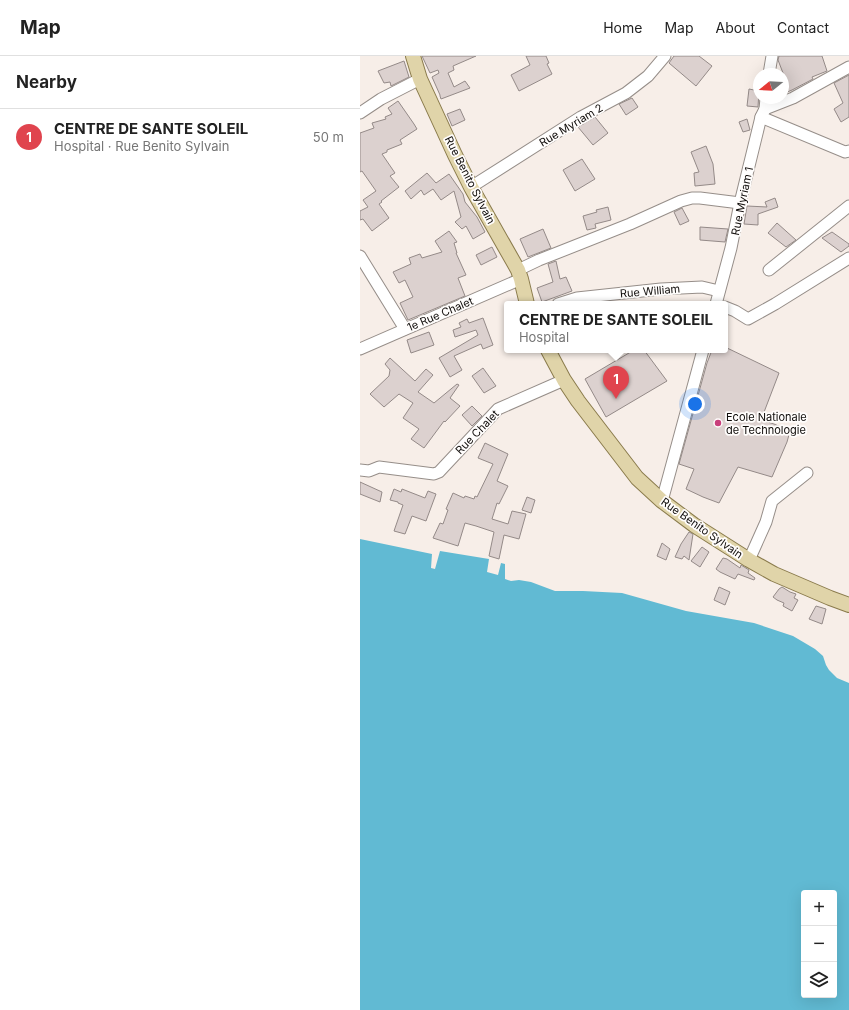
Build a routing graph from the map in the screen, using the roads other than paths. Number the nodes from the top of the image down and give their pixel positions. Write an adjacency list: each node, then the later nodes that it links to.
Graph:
1 (413, 56): 6 (main road, Rue Benito Sylvain)
2 (772, 56): 5 (street)
3 (662, 58): 10 (street, Rue Myriam 2)
4 (849, 67): 7 (street)
5 (770, 68)
6 (420, 79): 8 (street); 10 (main road, Rue Benito Sylvain)
7 (764, 108): 9 (street); 11 (street, Rue Myriam 1)
8 (360, 113)
9 (849, 151)
10 (471, 187): 16 (main road, Rue Benito Sylvain)
11 (740, 203): 16 (street, 1e Rue Chalet); 17 (street, Rue Myriam 1)
12 (849, 206): 15 (street)
13 (360, 256): 22 (street)
14 (849, 258): 21 (street)
15 (769, 270)
16 (519, 274): 18 (main road, Rue Benito Sylvain); 22 (street, 1e Rue Chalet)
17 (719, 291): 19 (street, Rue William); 20 (street, Rue Myriam 1)
18 (526, 301)
19 (568, 301)
20 (719, 301)
21 (728, 308)
22 (405, 329): 23 (street, 1e Rue Chalet)
23 (360, 349)
24 (550, 353): 26 (main road, Rue Benito Sylvain)
25 (702, 353): 29 (street)
26 (564, 380): 27 (street, Rue Chalet); 29 (main road, Rue Benito Sylvain)
27 (360, 470)
28 (807, 472): 30 (street)
29 (662, 501): 30 (main road, Rue Benito Sylvain)
30 (749, 560): 31 (main road, Rue Benito Sylvain)
31 (849, 605)

